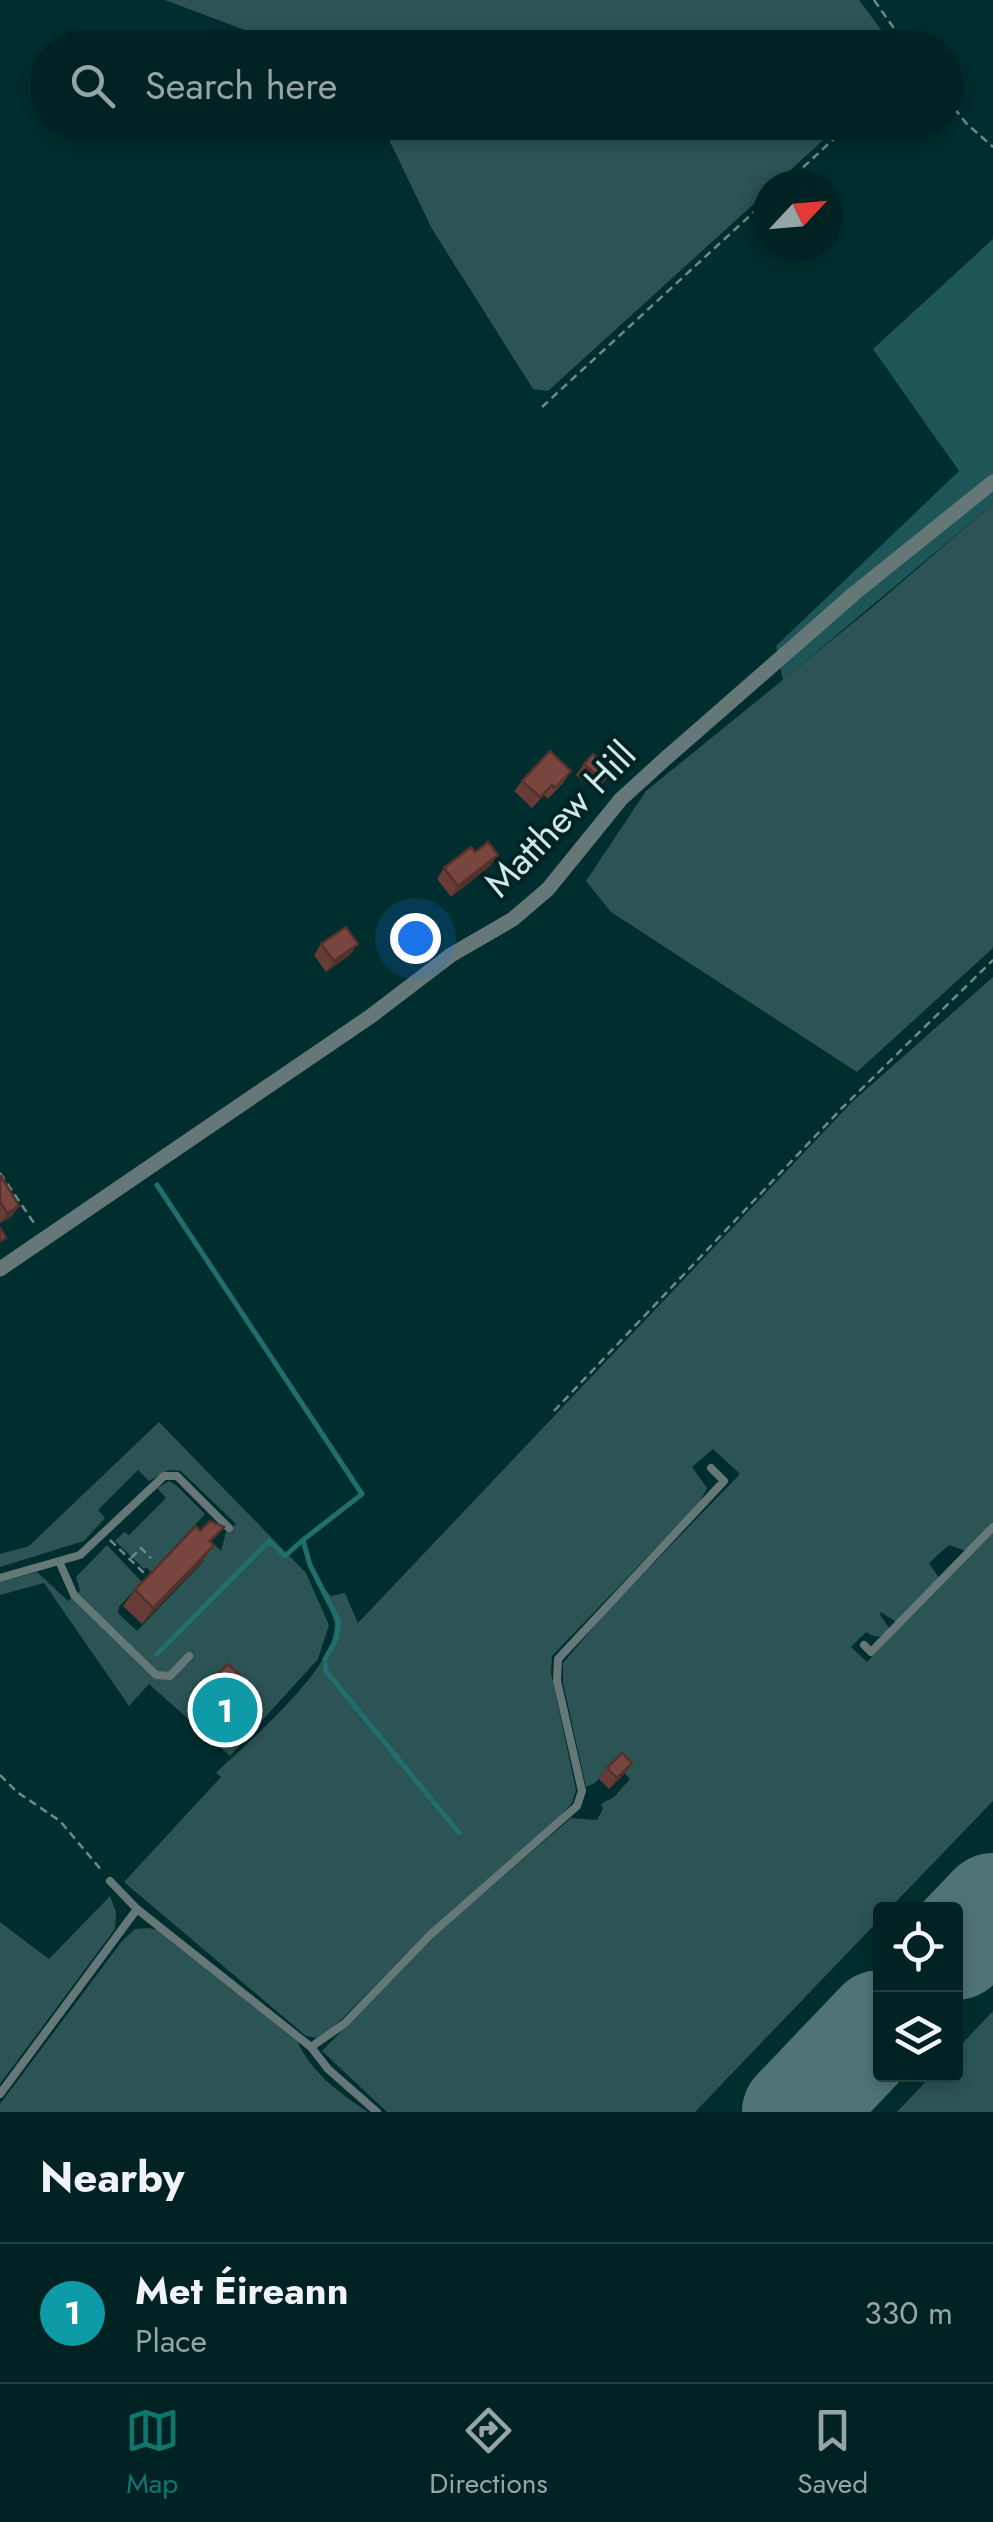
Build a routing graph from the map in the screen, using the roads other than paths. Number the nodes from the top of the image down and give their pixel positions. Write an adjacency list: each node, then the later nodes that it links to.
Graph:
1 (993, 482): 2 (street, Matthew Hill)
2 (0, 1270)
3 (711, 1468): 14 (lane)
4 (218, 1517): 6 (lane); 7 (lane); 8 (lane)
5 (993, 1527): 10 (lane)
6 (230, 1528)
7 (204, 1531)
8 (59, 1561): 9 (lane); 11 (lane)
9 (0, 1578)
10 (864, 1646)
11 (189, 1656)
12 (110, 1881): 13 (lane)
13 (137, 1909): 14 (lane); 15 (lane)
14 (312, 2046): 16 (lane)
15 (0, 2094)
16 (377, 2112)

